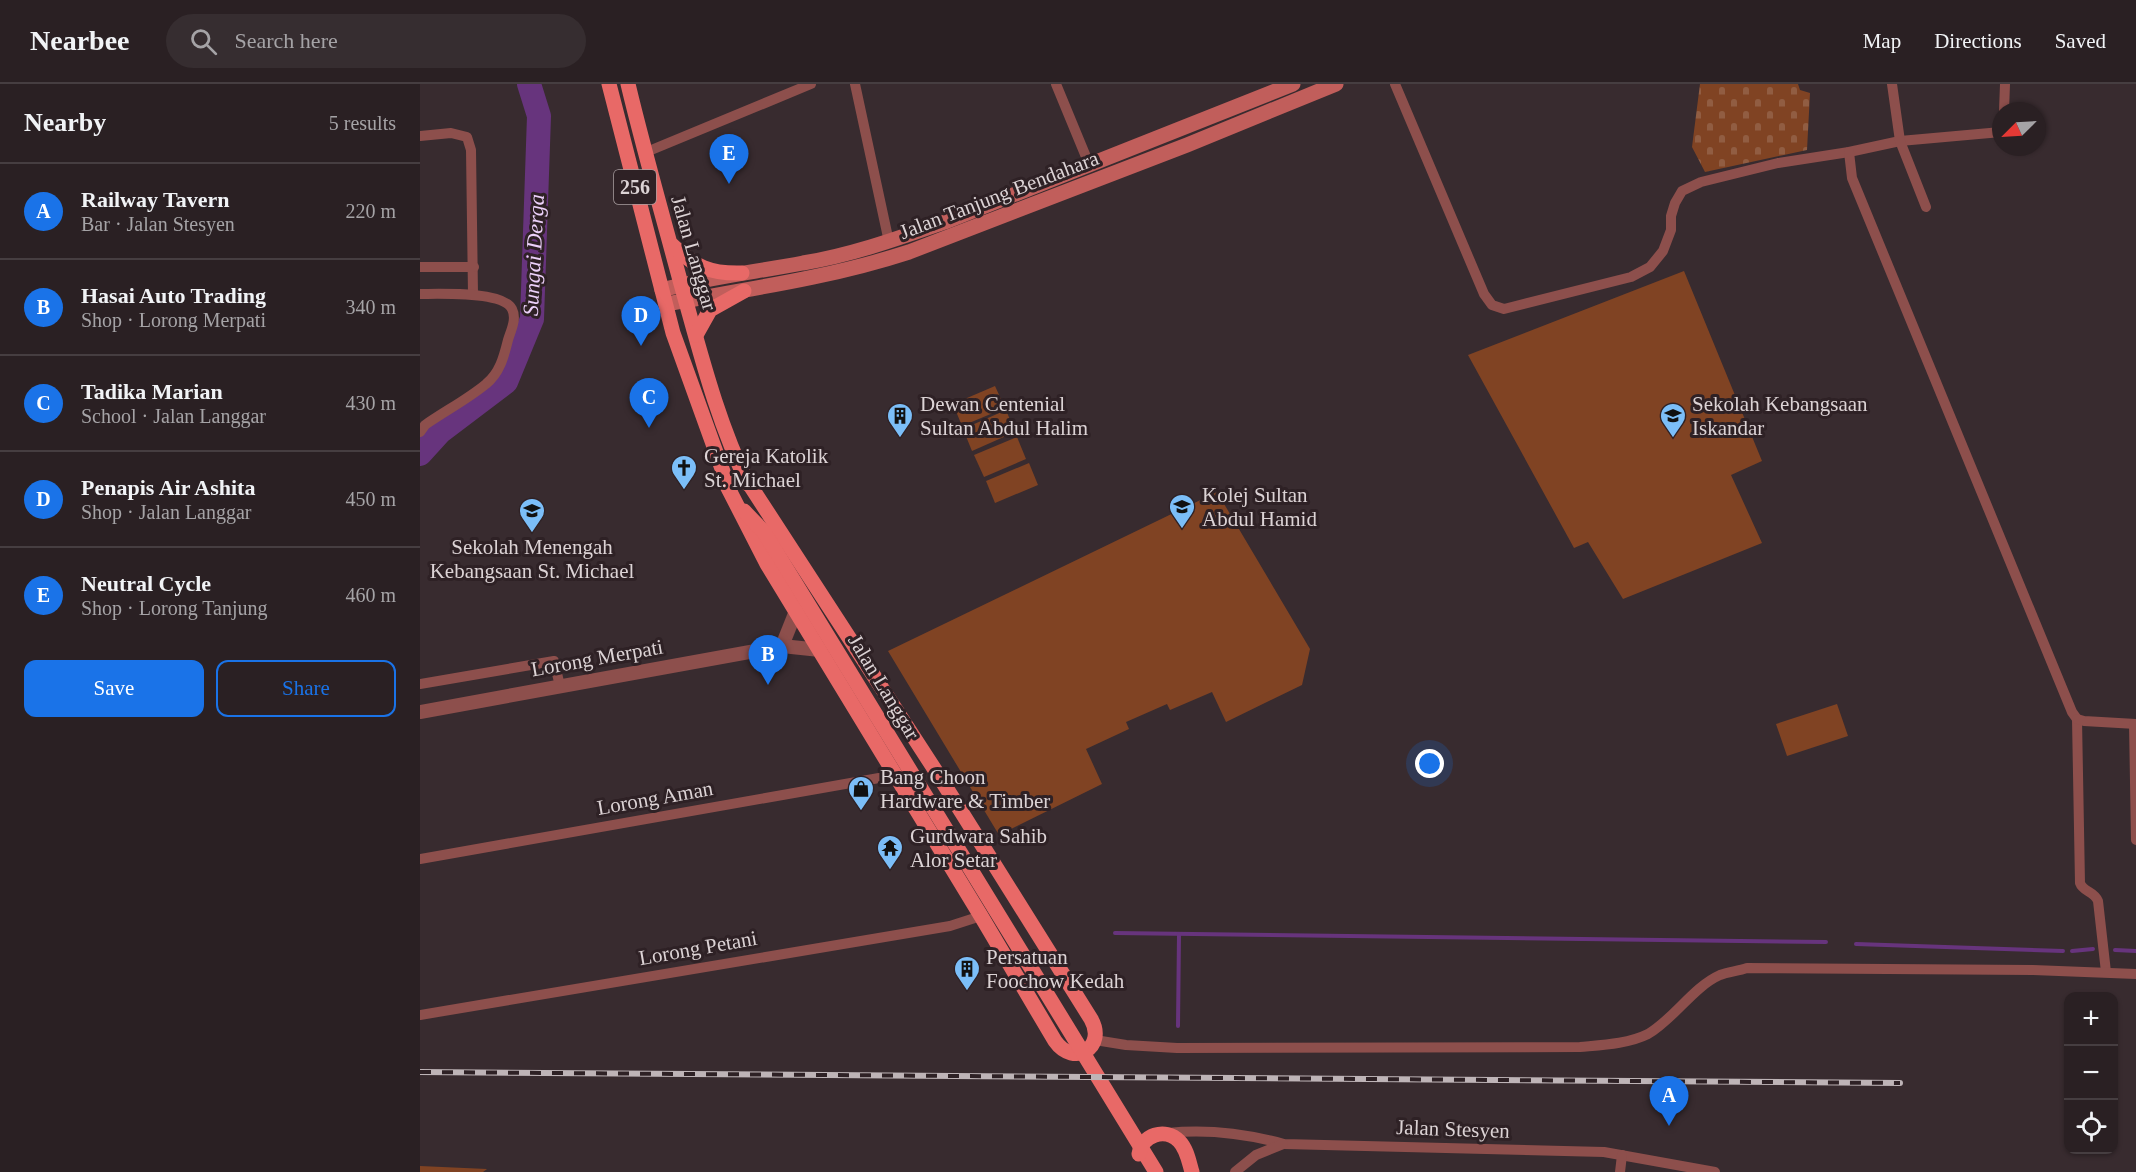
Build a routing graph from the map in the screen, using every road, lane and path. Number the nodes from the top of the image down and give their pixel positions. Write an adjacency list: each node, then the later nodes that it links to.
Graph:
1 (609, 84): 29 (main road, Jalan Langgar / 256)
2 (628, 84): 17 (main road, Jalan Langgar / 256)
3 (811, 84): 17 (street)
4 (855, 84): 20 (street)
5 (1056, 84): 18 (street)
6 (1293, 84): 11 (main road, Jalan Tanjung Bendahara)
7 (1335, 84): 26 (main road, Jalan Tanjung Bendahara)
8 (1395, 84): 16 (street)
9 (1892, 84): 15 (street)
10 (2005, 84): 12 (street)
11 (1264, 89): 18 (main road, Jalan Tanjung Bendahara)
12 (2004, 102)
13 (1992, 133): 15 (street)
14 (420, 136): 23 (street)
15 (1900, 141): 16 (street); 19 (street)
16 (1849, 152): 42 (street)
17 (644, 153): 21 (main road, Jalan Langgar / 256)
18 (1089, 164): 20 (main road, Jalan Tanjung Bendahara)
19 (1926, 207)
20 (890, 242): 24 (main road, Jalan Tanjung Bendahara)
21 (670, 243): 24 (main road); 25 (main road, Jalan Langgar / 256)
22 (420, 267): 23 (street)
23 (474, 267): 28 (street)
24 (742, 273): 25 (main road, Jalan Tanjung Bendahara)
25 (681, 284): 29 (main road, Jalan Tanjung Bendahara); 30 (main road, Jalan Langgar / 256)
26 (744, 291): 30 (main road, Jalan Tanjung Bendahara); 31 (main road)
27 (420, 294): 28 (street)
28 (473, 294): 32 (street)
29 (664, 297): 30 (main road, Jalan Tanjung Bendahara); 34 (main road, Jalan Langgar / 256)
30 (686, 301): 31 (main road, Jalan Langgar / 256)
31 (696, 335): 33 (main road, Jalan Langgar / 256)
32 (422, 427)
33 (744, 476): 35 (main road, Jalan Langgar / 256); 51 (main road)
34 (726, 484): 35 (main road, Jalan Langgar / 256); 36 (main road)
35 (764, 532): 56 (main road, Jalan Langgar / 256)
36 (796, 611): 37 (street); 38 (main road)
37 (782, 646): 38 (street, Lorong Merpati); 40 (street, Lorong Merpati)
38 (820, 650): 44 (main road)
39 (420, 684): 40 (street)
40 (560, 686): 41 (street, Lorong Merpati)
41 (420, 712)
42 (2077, 719): 43 (street); 48 (street)
43 (2135, 724): 45 (street)
44 (896, 775): 46 (street, Lorong Aman); 47 (main road)
45 (2136, 840)
46 (420, 859)
47 (981, 916): 50 (street, Lorong Petani); 51 (main road)
48 (2106, 972): 49 (street); 51 (street)
49 (2136, 974)
50 (420, 1015)
51 (1095, 1040)
52 (1161, 1134): 53 (street); 55 (main road); 57 (main road)
53 (1284, 1144): 54 (street, Jalan Stesyen); 58 (street)
54 (1622, 1155): 59 (street); 60 (street, Jalan Stesyen)
55 (1148, 1172)
56 (1156, 1172)
57 (1192, 1172)
58 (1235, 1172)
59 (1620, 1172)
60 (1715, 1172)

